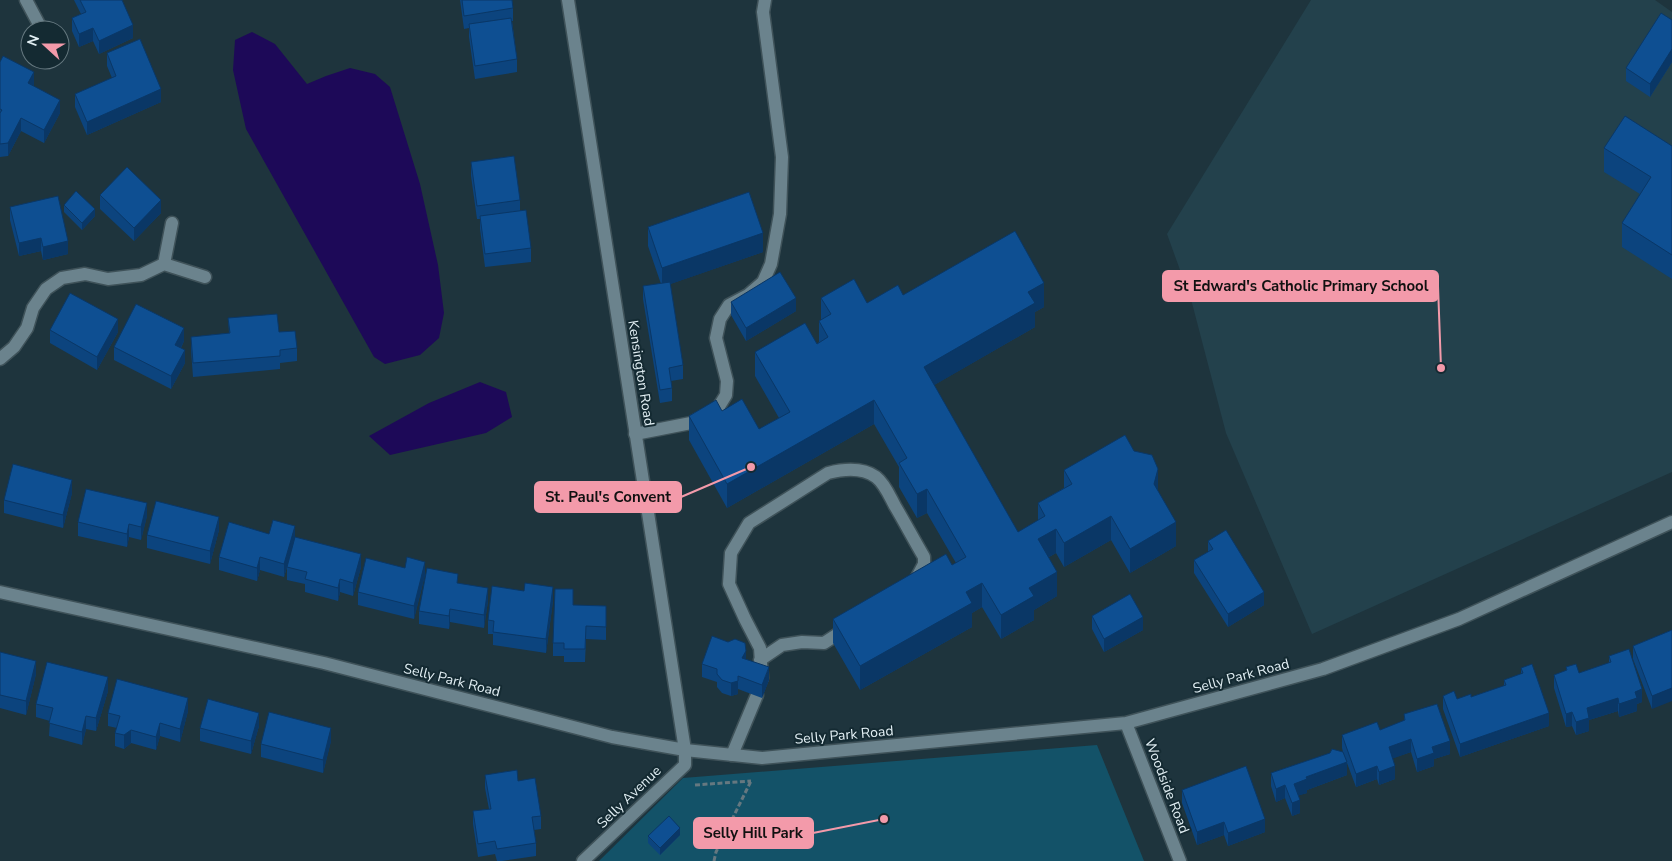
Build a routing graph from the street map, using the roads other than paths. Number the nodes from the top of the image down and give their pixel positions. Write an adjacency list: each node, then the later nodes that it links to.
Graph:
1 (26, 0): 4 (street)
2 (568, 0): 9 (street, Kensington Road)
3 (765, 0): 9 (street)
4 (37, 20)
5 (172, 223): 6 (street)
6 (164, 264): 7 (street); 8 (street)
7 (205, 277)
8 (0, 359)
9 (635, 434): 18 (street, Kensington Road)
10 (1672, 522): 17 (street, Selly Park Road)
11 (907, 589): 14 (street)
12 (0, 592): 18 (street, Selly Park Road)
13 (858, 622): 14 (street)
14 (760, 660): 15 (street)
15 (762, 678)
16 (757, 696): 19 (street)
17 (1126, 723): 19 (street, Selly Park Road); 21 (street, Woodside Road)
18 (685, 750): 19 (street, Selly Park Road); 20 (street, Selly Avenue)
19 (732, 755)
20 (583, 861)
21 (1180, 861)

